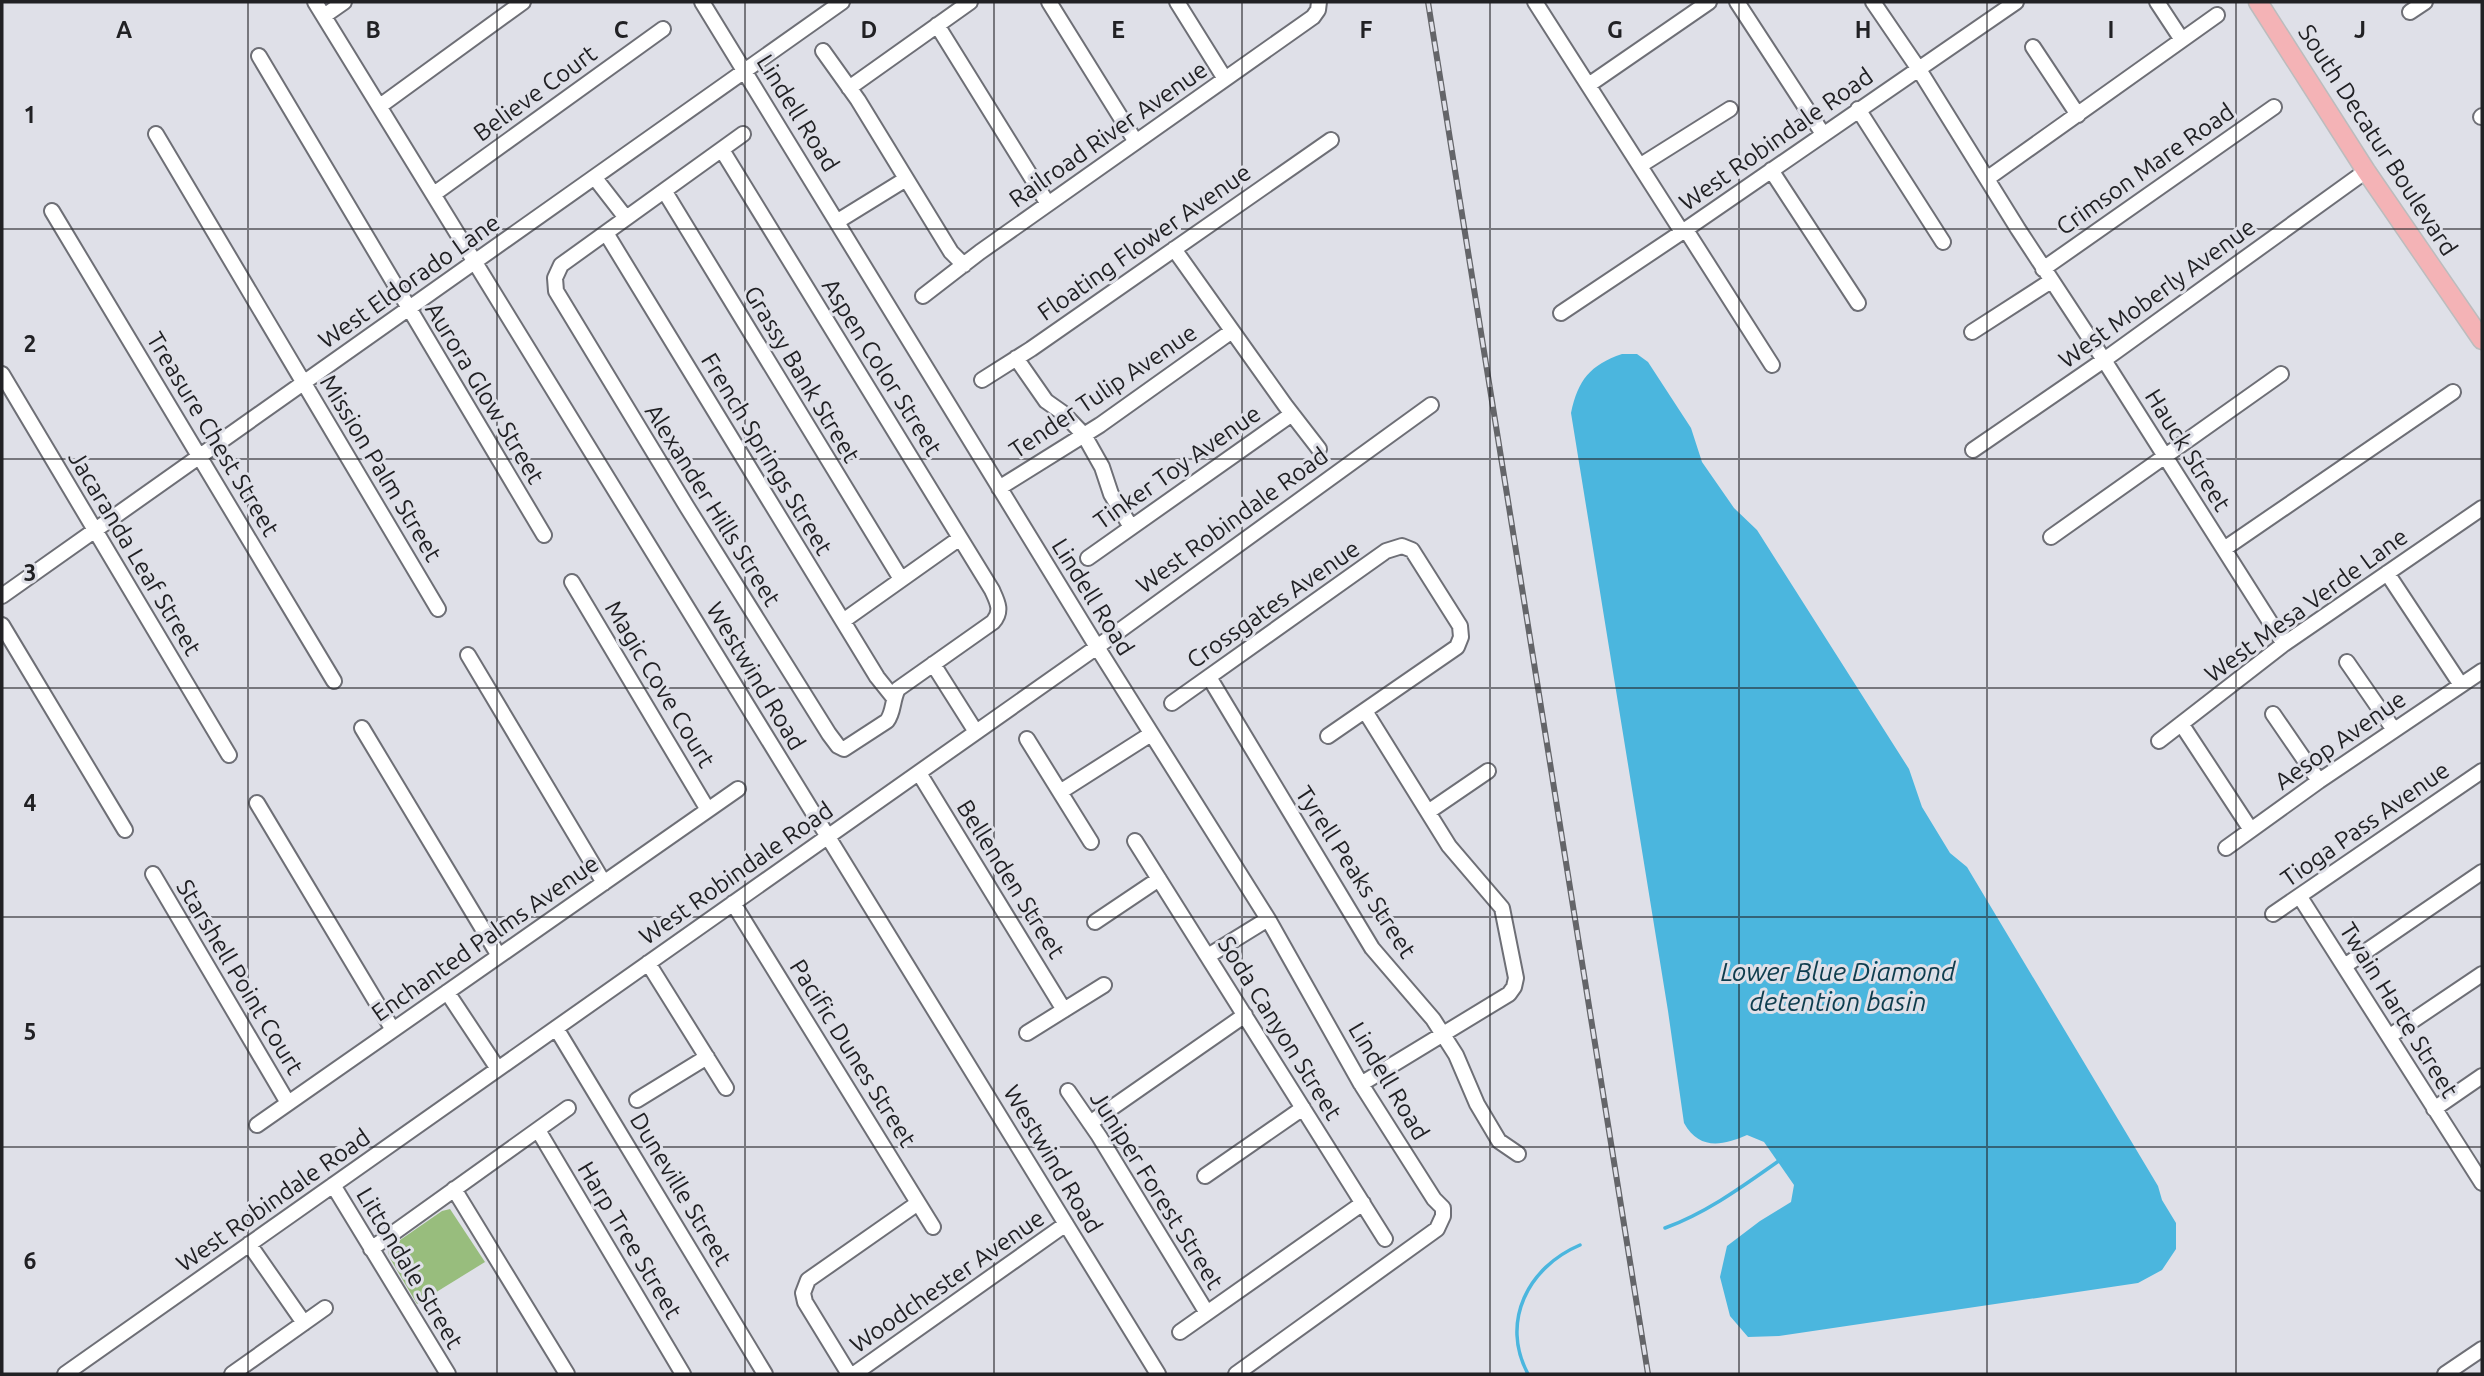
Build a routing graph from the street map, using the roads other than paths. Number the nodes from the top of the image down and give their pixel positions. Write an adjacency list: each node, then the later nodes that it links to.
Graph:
1 (315, 2): 20 (street, Westwind Road)
2 (344, 2): 20 (street)
3 (523, 2): 32 (street)
4 (702, 2): 28 (street, Lindell Road)
5 (842, 2): 28 (street, West Eldorado Lane)
6 (970, 2): 21 (street)
7 (1049, 2): 41 (street)
8 (1177, 2): 29 (street)
9 (1709, 2): 30 (street)
10 (1737, 2): 39 (street)
11 (2016, 2): 27 (street, West Robindale Road)
12 (2157, 2): 23 (street)
13 (2258, 2): 45 (main road, South Decatur Boulevard)
14 (2425, 2): 18 (street)
15 (1540, 3): 30 (street)
16 (1880, 4): 27 (street, Hauck Street)
17 (1318, 6): 29 (street, Railroad River Avenue)
18 (2410, 12)
19 (2217, 15): 23 (street)
20 (324, 16): 32 (street, Westwind Road)
21 (937, 25): 31 (street); 51 (street)
22 (663, 29): 50 (street, Believe Court)
23 (2182, 40): 36 (street)
24 (2033, 47): 36 (street)
25 (823, 51): 31 (street)
26 (259, 56): 64 (street, Aurora Glow Street)
27 (1918, 68): 35 (street, West Robindale Road); 48 (street, Hauck Street)
28 (745, 70): 46 (street, West Eldorado Lane); 54 (street, Lindell Road)
29 (1225, 79): 41 (street, Railroad River Avenue)
30 (1590, 85): 43 (street)
31 (849, 88): 47 (street)
32 (380, 106): 50 (street, Westwind Road)
33 (2274, 107): 61 (street, Crimson Mare Road)
34 (1730, 108): 43 (street)
35 (1858, 109): 39 (street, West Robindale Road); 57 (street)
36 (2078, 115): 48 (street)
37 (156, 134): 75 (street, Mission Palm Street)
38 (743, 134): 42 (street)
39 (1823, 134): 44 (street, West Robindale Road)
40 (1331, 140): 58 (street, Floating Flower Avenue)
41 (1136, 142): 51 (street, Railroad River Avenue)
42 (722, 150): 49 (street); 90 (street, Aspen Color Street)
43 (1641, 165): 55 (street)
44 (1771, 170): 55 (street, West Robindale Road); 63 (street)
45 (2366, 171): 68 (main road, South Decatur Boulevard); 70 (street, West Moberly Avenue)
46 (595, 177): 53 (street); 59 (street, West Eldorado Lane)
47 (906, 178): 54 (street); 60 (street)
48 (1988, 178): 61 (street, Hauck Street)
49 (665, 192): 53 (street); 94 (street, Grassy Bank Street)
50 (434, 194): 59 (street, Westwind Road)
51 (1048, 204): 60 (street, Railroad River Avenue)
52 (52, 211): 83 (street, Treasure Chest Street)
53 (626, 218): 56 (street)
54 (838, 221): 84 (street, Lindell Road)
55 (1684, 231): 65 (street, West Robindale Road); 71 (street)
56 (606, 233): 98 (street, French Springs Street); 109 (street, Alexander Hills Street)
57 (1943, 242)
58 (1174, 249): 66 (street); 69 (street, Floating Flower Avenue)
59 (476, 261): 64 (street, West Eldorado Lane); 133 (street, Westwind Road)
60 (964, 265): 62 (street, Railroad River Avenue)
61 (2047, 275): 67 (street); 70 (street, Hauck Street)
62 (923, 296)
63 (1858, 303)
64 (408, 309): 75 (street, West Eldorado Lane); 88 (street, Aurora Glow Street)
65 (1561, 313)
66 (1232, 331): 78 (street); 79 (street, Tender Tulip Avenue)
67 (1972, 332)
68 (2482, 340)
69 (1016, 358): 74 (street, Floating Flower Avenue); 79 (street)
70 (2104, 360): 81 (street, West Moberly Avenue); 82 (street, Hauck Street)
71 (1772, 365)
72 (2, 374): 87 (street, Jacaranda Leaf Street)
73 (2281, 374): 82 (street)
74 (982, 380)
75 (304, 382): 83 (street, West Eldorado Lane); 97 (street, Mission Palm Street)
76 (2453, 392): 91 (street)
77 (1431, 405): 101 (street, West Robindale Road)
78 (1292, 414): 80 (street); 86 (street, Tinker Toy Avenue)
79 (1084, 435): 84 (street, Tender Tulip Avenue); 86 (street)
80 (1319, 449)
81 (1973, 450)
82 (2164, 455): 89 (street); 91 (street, Hauck Street)
83 (200, 456): 87 (street, West Eldorado Lane); 107 (street, Treasure Chest Street)
84 (999, 488): 101 (street, Lindell Road)
85 (2482, 508): 93 (street, West Mesa Verde Lane)
86 (1131, 527): 92 (street, Tinker Toy Avenue)
87 (95, 530): 96 (street, West Eldorado Lane); 121 (street, Jacaranda Leaf Street)
88 (544, 536)
89 (2051, 537)
90 (960, 538): 94 (street); 104 (street, Aspen Color Street)
91 (2224, 549): 100 (street, Hauck Street)
92 (1088, 558)
93 (2387, 573): 100 (street, West Mesa Verde Lane); 108 (street)
94 (901, 579): 98 (street)
95 (572, 582): 129 (street, Magic Cove Court)
96 (2, 596)
97 (438, 608)
98 (843, 621): 109 (street, French Springs Street)
99 (2, 625): 131 (street)
100 (2284, 644): 113 (street, West Mesa Verde Lane)
101 (1097, 647): 116 (street, West Robindale Road); 117 (street, Lindell Road)
102 (468, 655): 140 (street)
103 (2347, 662): 115 (street)
104 (933, 664): 109 (street); 116 (street)
105 (2482, 671): 108 (street, Aesop Avenue)
106 (1209, 677): 110 (street, Crossgates Avenue); 111 (street, Crossgates Avenue); 158 (street, Tyrell Peaks Street)
107 (334, 681)
108 (2461, 685): 115 (street, Aesop Avenue)
109 (893, 697)
110 (1172, 703)
111 (1365, 711): 118 (street); 130 (street)
112 (2273, 714): 125 (street)
113 (2182, 725): 120 (street, West Mesa Verde Lane); 132 (street)
114 (362, 728): 146 (street)
115 (2394, 730): 125 (street, Aesop Avenue)
116 (975, 733): 124 (street, West Robindale Road)
117 (1152, 734): 127 (street); 144 (street, Lindell Road)
118 (1328, 736)
119 (1027, 739): 127 (street)
120 (2159, 741)
121 (229, 755)
122 (1488, 771): 130 (street)
123 (2482, 771): 141 (street, Tioga Pass Avenue)
124 (919, 773): 133 (street, West Robindale Road); 153 (street, Bellenden Street)
125 (2319, 781): 132 (street, Aesop Avenue)
126 (738, 789): 129 (street, Enchanted Palms Avenue)
127 (1060, 792): 135 (street)
128 (257, 803): 156 (street)
129 (708, 810): 140 (street, Enchanted Palms Avenue)
130 (1428, 812): 158 (street)
131 (125, 830)
132 (2251, 830): 136 (street, Aesop Avenue)
133 (828, 836): 142 (street, West Robindale Road); 181 (street, Westwind Road)
134 (1135, 841): 139 (street, Soda Canyon Street)
135 (1091, 842)
136 (2225, 848)
137 (2482, 872): 149 (street)
138 (153, 874): 167 (street, Starshell Point Court)
139 (1159, 879): 145 (street); 147 (street, Soda Canyon Street)
140 (604, 883): 146 (street, Enchanted Palms Avenue)
141 (2300, 897): 143 (street, Tioga Pass Avenue); 149 (street, Twain Harte Street)
142 (733, 903): 148 (street, West Robindale Road); 179 (street, Pacific Dunes Street)
143 (2273, 914)
144 (1268, 919): 147 (street); 163 (street, Lindell Road)
145 (1095, 922)
146 (499, 956): 152 (street, Enchanted Palms Avenue)
147 (1208, 956): 154 (street, Soda Canyon Street)
148 (649, 963): 155 (street, West Robindale Road); 160 (street)
149 (2346, 965): 159 (street, Twain Harte Street)
150 (2482, 974): 159 (street)
151 (1104, 985): 153 (street)
152 (447, 992): 156 (street, Enchanted Palms Avenue); 161 (street)
153 (1064, 1010): 157 (street)
154 (1245, 1015): 169 (street, Soda Canyon Street); 171 (street)
155 (556, 1028): 161 (street, West Robindale Road); 196 (street, Duneville Street)
156 (393, 1030): 167 (street, Enchanted Palms Avenue)
157 (1027, 1033)
158 (1443, 1034): 163 (street); 174 (street, Tyrell Peaks Street)
159 (2390, 1036): 170 (street, Twain Harte Street)
160 (707, 1057): 164 (street); 166 (street)
161 (498, 1069): 177 (street, West Robindale Road)
162 (2482, 1076): 170 (street)
163 (1361, 1084): 199 (street, Lindell Road)
164 (726, 1088)
165 (1068, 1091): 171 (street, Juniper Forest Street)
166 (637, 1100)
167 (288, 1103): 172 (street, Enchanted Palms Avenue)
168 (568, 1108): 173 (street)
169 (1303, 1108): 175 (street); 180 (street, Soda Canyon Street)
170 (2434, 1109): 176 (street, Twain Harte Street)
171 (1090, 1123): 187 (street, Juniper Forest Street)
172 (257, 1125)
173 (538, 1130): 178 (street); 195 (street, Harp Tree Street)
174 (1518, 1154)
175 (1205, 1176)
176 (2482, 1183)
177 (333, 1185): 184 (street, West Robindale Road); 185 (street, Littondale Street)
178 (454, 1189): 185 (street); 194 (street)
179 (918, 1203): 182 (street, Pacific Dunes Street); 197 (street)
180 (1363, 1203): 183 (street, Soda Canyon Street); 187 (street)
181 (1066, 1224): 197 (street, Woodchester Avenue); 198 (street, Westwind Road)
182 (933, 1227)
183 (1385, 1239)
184 (249, 1244): 188 (street); 191 (street, West Robindale Road)
185 (371, 1249): 193 (street, Littondale Street)
186 (325, 1308): 188 (street)
187 (1207, 1313): 189 (street)
188 (304, 1323): 192 (street)
189 (1180, 1332)
190 (2482, 1349): 200 (street)
191 (65, 1374)
192 (232, 1374)
193 (448, 1374)
194 (566, 1374)
195 (683, 1374)
196 (765, 1374)
197 (851, 1374)
198 (1158, 1374)
199 (1236, 1374)
200 (2445, 1374)

